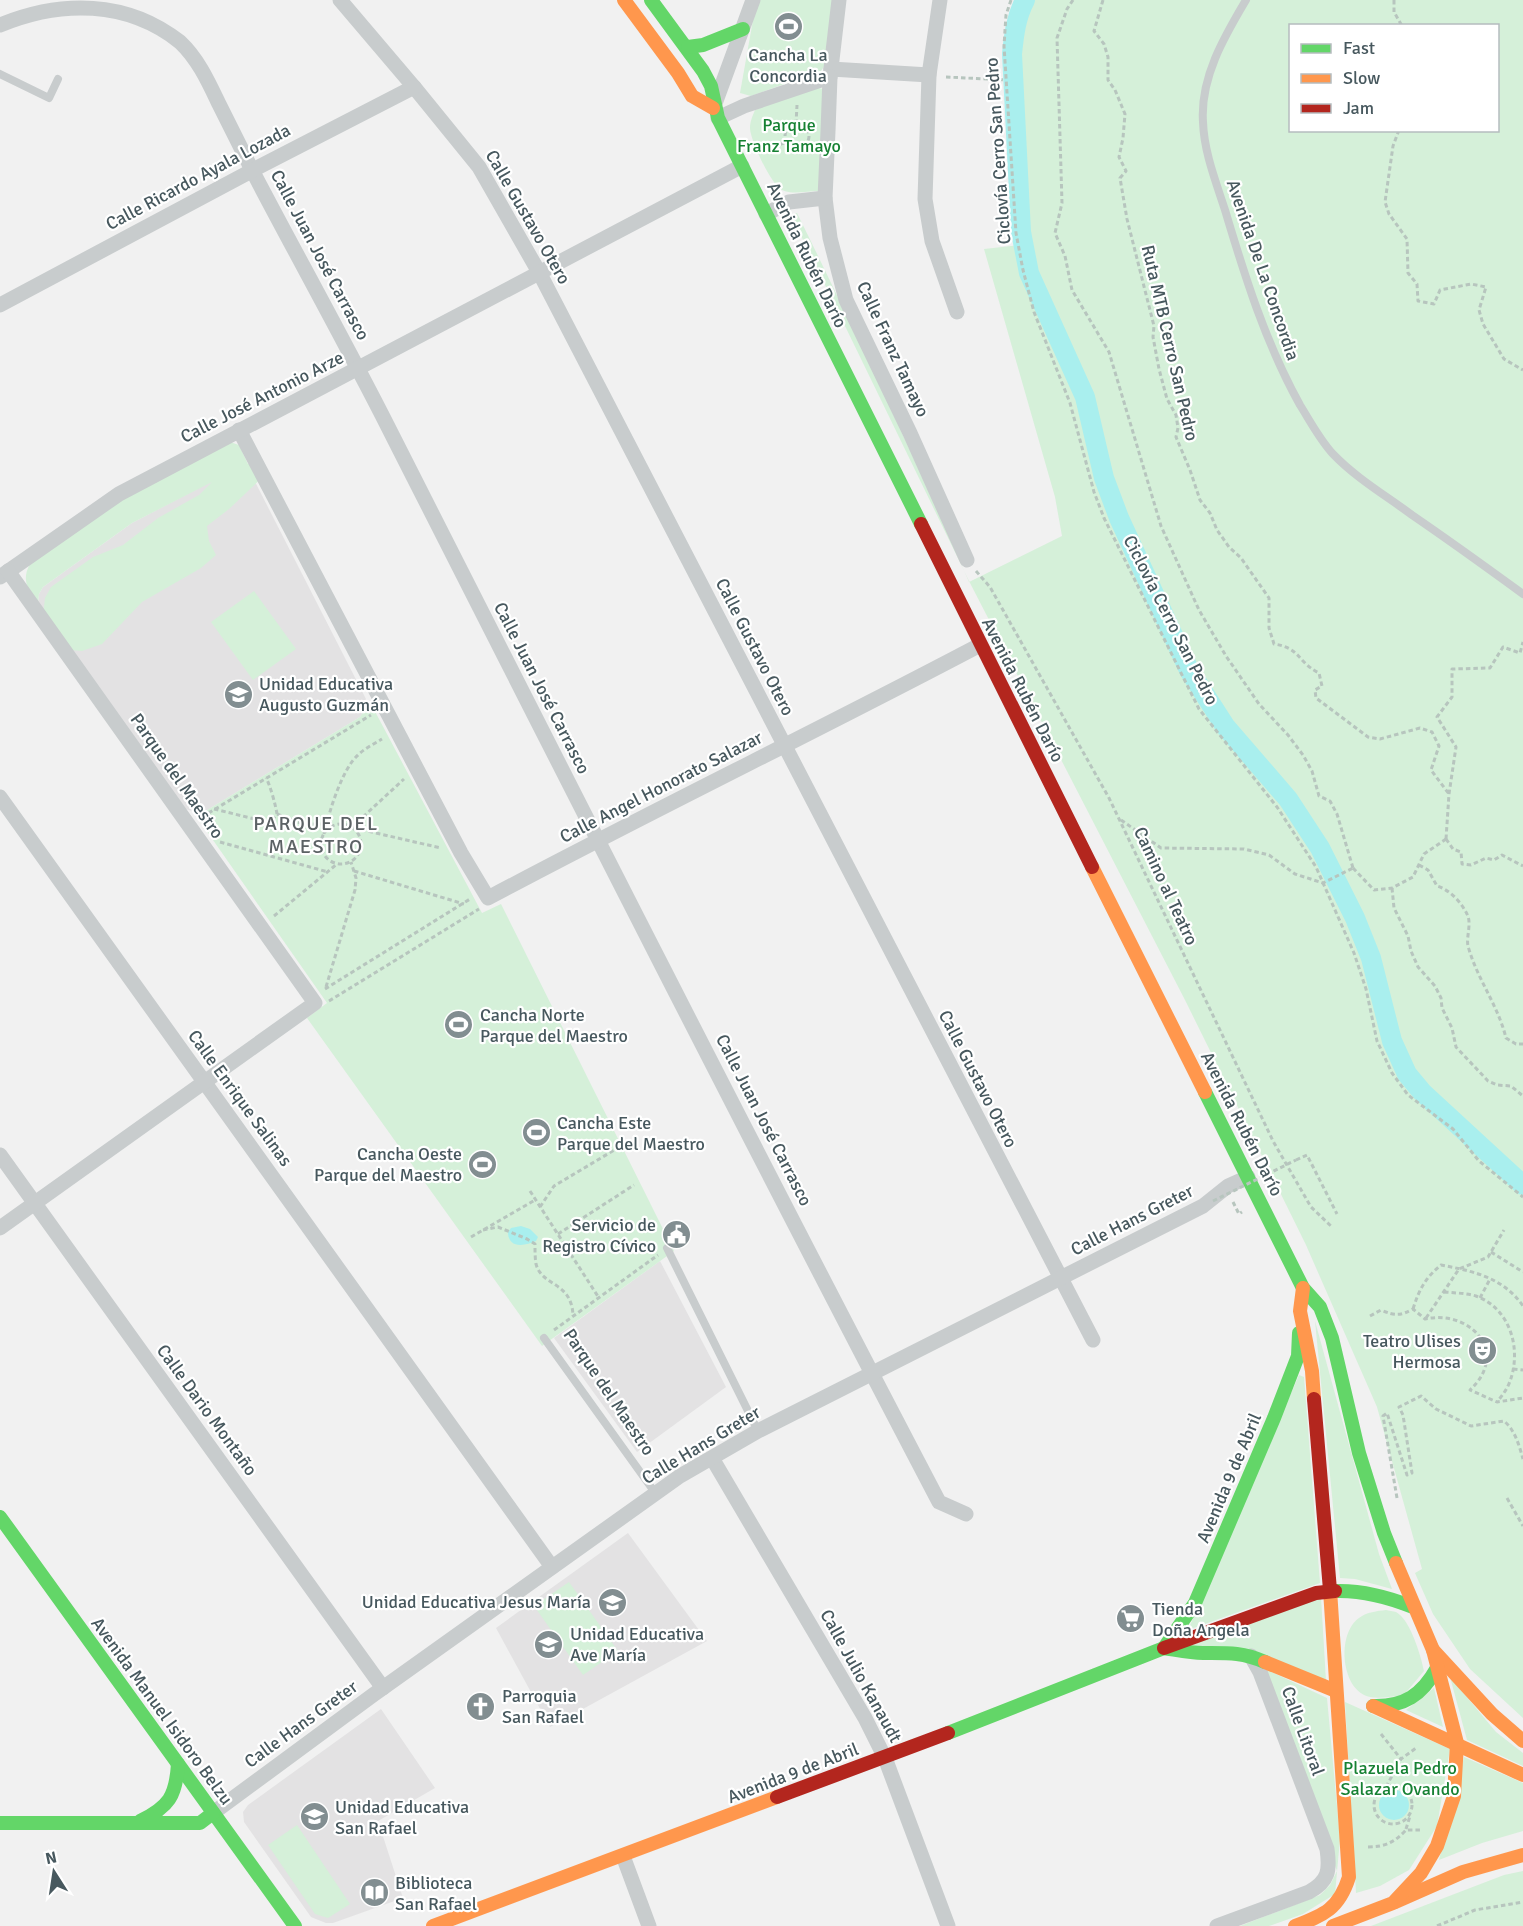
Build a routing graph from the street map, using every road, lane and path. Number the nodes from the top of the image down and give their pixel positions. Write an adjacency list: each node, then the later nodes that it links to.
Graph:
1 (340, 0): 21 (street, Calle Gustavo Otero)
2 (624, 0): 22 (main road, Avenida Rubén Darío)
3 (651, 0): 15 (main road, Avenida Rubén Darío)
4 (753, 0): 14 (street)
5 (838, 0): 16 (street, Calle Franz Tamayo)
6 (940, 0): 18 (street)
7 (1011, 0): 20 (path, Ciclovía Cerro San Pedro)
8 (1073, 0): 63 (path)
9 (1103, 0): 46 (path, Ruta MTB Cerro San Pedro)
10 (1246, 0): 38 (lane, Avenida De La Concordia)
11 (1394, 0): 12 (path)
12 (1401, 24)
13 (0, 25): 27 (street, Calle Juan José Carrasco)
14 (743, 29): 15 (main road); 22 (street)
15 (688, 47): 22 (main road, Avenida Rubén Darío)
16 (831, 73): 18 (street); 22 (street); 28 (street, Calle Franz Tamayo)
17 (0, 74): 19 (lane)
18 (929, 75): 20 (path); 32 (street)
19 (58, 79)
20 (1006, 80): 66 (path, Ciclovía Cerro San Pedro)
21 (414, 87): 27 (street, Calle Ricardo Ayala Lozada); 30 (street, Calle Gustavo Otero)
22 (716, 113): 26 (main road, Avenida Rubén Darío)
23 (1397, 132): 34 (path)
24 (787, 142): 24 (path); 25 (path)
25 (759, 152)
26 (742, 166): 29 (main road, Avenida Rubén Darío); 30 (street, Calle José Antonio Arze)
27 (252, 170): 31 (street, Calle Ricardo Ayala Lozada); 33 (street, Calle Juan José Carrasco)
28 (825, 198): 29 (street); 36 (street, Calle Franz Tamayo)
29 (766, 214): 40 (main road, Avenida Rubén Darío)
30 (540, 274): 33 (street, Calle José Antonio Arze); 43 (street, Calle Gustavo Otero)
31 (0, 304)
32 (957, 312)
33 (359, 369): 35 (street, Calle José Antonio Arze); 57 (street, Calle Juan José Carrasco)
34 (1523, 370)
35 (239, 430): 37 (street, Calle José Antonio Arze); 41 (street)
36 (967, 560): 50 (path, Camino al Teatro)
37 (4, 574): 54 (street, Parque del Maestro)
38 (1523, 594)
39 (1523, 642): 46 (path)
40 (980, 645): 43 (street, Calle Angel Honorato Salazar); 78 (main road, Avenida Rubén Darío)
41 (385, 707): 42 (street); 45 (path)
42 (396, 729): 44 (street); 51 (path)
43 (785, 747): 57 (street, Calle Angel Honorato Salazar); 97 (street, Calle Gustavo Otero)
44 (416, 768): 53 (path); 58 (street)
45 (266, 778): 48 (path); 49 (path)
46 (1449, 794): 56 (path)
47 (0, 797): 74 (street, Calle Enrique Salinas)
48 (214, 809): 49 (path); 54 (path)
49 (277, 814): 51 (path)
50 (1119, 819): 66 (path); 87 (path, Camino al Teatro)
51 (326, 823): 52 (path); 55 (path)
52 (340, 824): 53 (path); 55 (path)
53 (352, 827): 58 (path); 59 (path)
54 (190, 830): 65 (path); 70 (street, Parque del Maestro)
55 (324, 834): 60 (path)
56 (1446, 838): 61 (path); 62 (path)
57 (598, 840): 68 (street, Calle Angel Honorato Salazar); 113 (street, Calle Juan José Carrasco)
58 (461, 853): 68 (street)
59 (351, 862): 60 (path); 64 (path)
60 (337, 864): 65 (path)
61 (1419, 865): 67 (path); 73 (path)
62 (1523, 866)
63 (1352, 868): 66 (path); 67 (path)
64 (354, 871): 69 (path); 71 (path)
65 (328, 872): 70 (path)
66 (1323, 883): 81 (path, Ciclovía Cerro San Pedro)
67 (1392, 888): 75 (path)
68 (488, 898): 69 (path); 72 (path)
69 (464, 904): 71 (path)
70 (261, 928): 72 (street, Parque del Maestro)
71 (325, 989): 72 (path)
72 (315, 1003): 74 (street)
73 (1523, 1044)
74 (204, 1082): 84 (street); 125 (street, Calle Enrique Salinas)
75 (1523, 1096)
76 (616, 1149): 85 (path)
77 (0, 1155): 84 (street, Calle Dario Montaño)
78 (1248, 1177): 97 (street, Calle Hans Greter); 99 (main road, Avenida Rubén Darío)
79 (634, 1185): 91 (path)
80 (530, 1191): 82 (path)
81 (1523, 1197)
82 (535, 1200): 85 (path); 89 (path)
83 (1214, 1201): 86 (path, bridge)
84 (34, 1203): 88 (street); 132 (street, Calle Dario Montaño)
85 (540, 1207): 91 (path)
86 (1337, 1214)
87 (1332, 1227)
88 (0, 1228)
89 (483, 1230): 92 (path); 106 (path)
90 (1504, 1230): 94 (path)
91 (558, 1234): 101 (path)
92 (471, 1237)
93 (667, 1248): 101 (path, Parque del Maestro); 116 (lane)
94 (1491, 1252): 95 (path); 96 (path)
95 (1460, 1269): 98 (path); 100 (path); 104 (path)
96 (1523, 1272)
97 (1060, 1279): 110 (street, Calle Gustavo Otero); 113 (street, Calle Hans Greter)
98 (1490, 1279): 102 (path); 103 (path)
99 (1303, 1288): 105 (main road); 127 (main road, Avenida Rubén Darío)
100 (1444, 1292): 102 (path); 108 (path)
101 (599, 1298): 106 (path, Parque del Maestro)
102 (1480, 1298): 111 (path)
103 (1523, 1306)
104 (1413, 1309): 107 (path); 108 (path)
105 (1300, 1311): 126 (main road); 128 (main road, Avenida 9 de Abril)
106 (573, 1316): 109 (path, Parque del Maestro)
107 (1370, 1316)
108 (1425, 1319): 115 (path)
109 (544, 1338): 119 (lane, Parque del Maestro)
110 (1093, 1340)
111 (1513, 1369): 112 (path); 115 (path)
112 (1523, 1370)
113 (872, 1374): 116 (street, Calle Hans Greter); 122 (street, Calle Juan José Carrasco)
114 (1523, 1398): 115 (path)
115 (1497, 1402)
116 (758, 1431): 117 (street, Calle Hans Greter)
117 (712, 1458): 119 (street, Calle Hans Greter); 139 (street, Calle Julio Kanaudt)
118 (1523, 1458): 121 (path)
119 (656, 1494): 125 (street, Calle Hans Greter)
120 (1507, 1498): 124 (path)
121 (1398, 1502)
122 (966, 1514)
123 (0, 1517): 141 (main road, Avenida Manuel Isidoro Belzu)
124 (1523, 1526)
125 (552, 1567): 132 (street, Calle Hans Greter)
126 (1330, 1590): 127 (main road); 128 (main road); 133 (main road)
127 (1413, 1607): 129 (main road)
128 (1164, 1648): 130 (main road, Avenida 9 de Abril); 139 (main road, Avenida 9 de Abril)
129 (1433, 1650): 131 (main road); 136 (main road)
130 (1251, 1656): 133 (main road, Avenida 9 de Abril); 159 (street, Calle Litoral)
131 (1437, 1668): 134 (main road); 137 (main road)
132 (383, 1688): 144 (street, Calle Hans Greter)
133 (1336, 1691): 134 (main road); 160 (main road)
134 (1364, 1702): 137 (main road)
135 (1378, 1731): 140 (path)
136 (1523, 1741)
137 (1457, 1743): 142 (main road); 154 (main road)
138 (1423, 1744): 140 (path)
139 (885, 1758): 152 (main road, Avenida 9 de Abril); 158 (street, Calle Julio Kanaudt)
140 (1401, 1759): 143 (path)
141 (178, 1764): 144 (main road, Avenida Manuel Isidoro Belzu); 147 (main road)
142 (1523, 1775)
143 (1386, 1787): 145 (path); 145 (path)
144 (213, 1813): 147 (main road); 155 (main road, Avenida Manuel Isidoro Belzu)
145 (1410, 1814): 149 (path)
146 (0, 1823): 147 (main road)
147 (136, 1823)
148 (1430, 1828): 149 (path)
149 (1406, 1830): 150 (path)
150 (1364, 1846)
151 (1523, 1855): 154 (main road)
152 (623, 1857): 156 (main road, Avenida 9 de Abril); 157 (street)
153 (1523, 1902): 162 (path)
154 (1393, 1903): 161 (main road)
155 (296, 1926)
156 (433, 1926)
157 (649, 1926)
158 (948, 1926)
159 (1218, 1926)
160 (1295, 1926)
161 (1333, 1926)
162 (1437, 1926)

